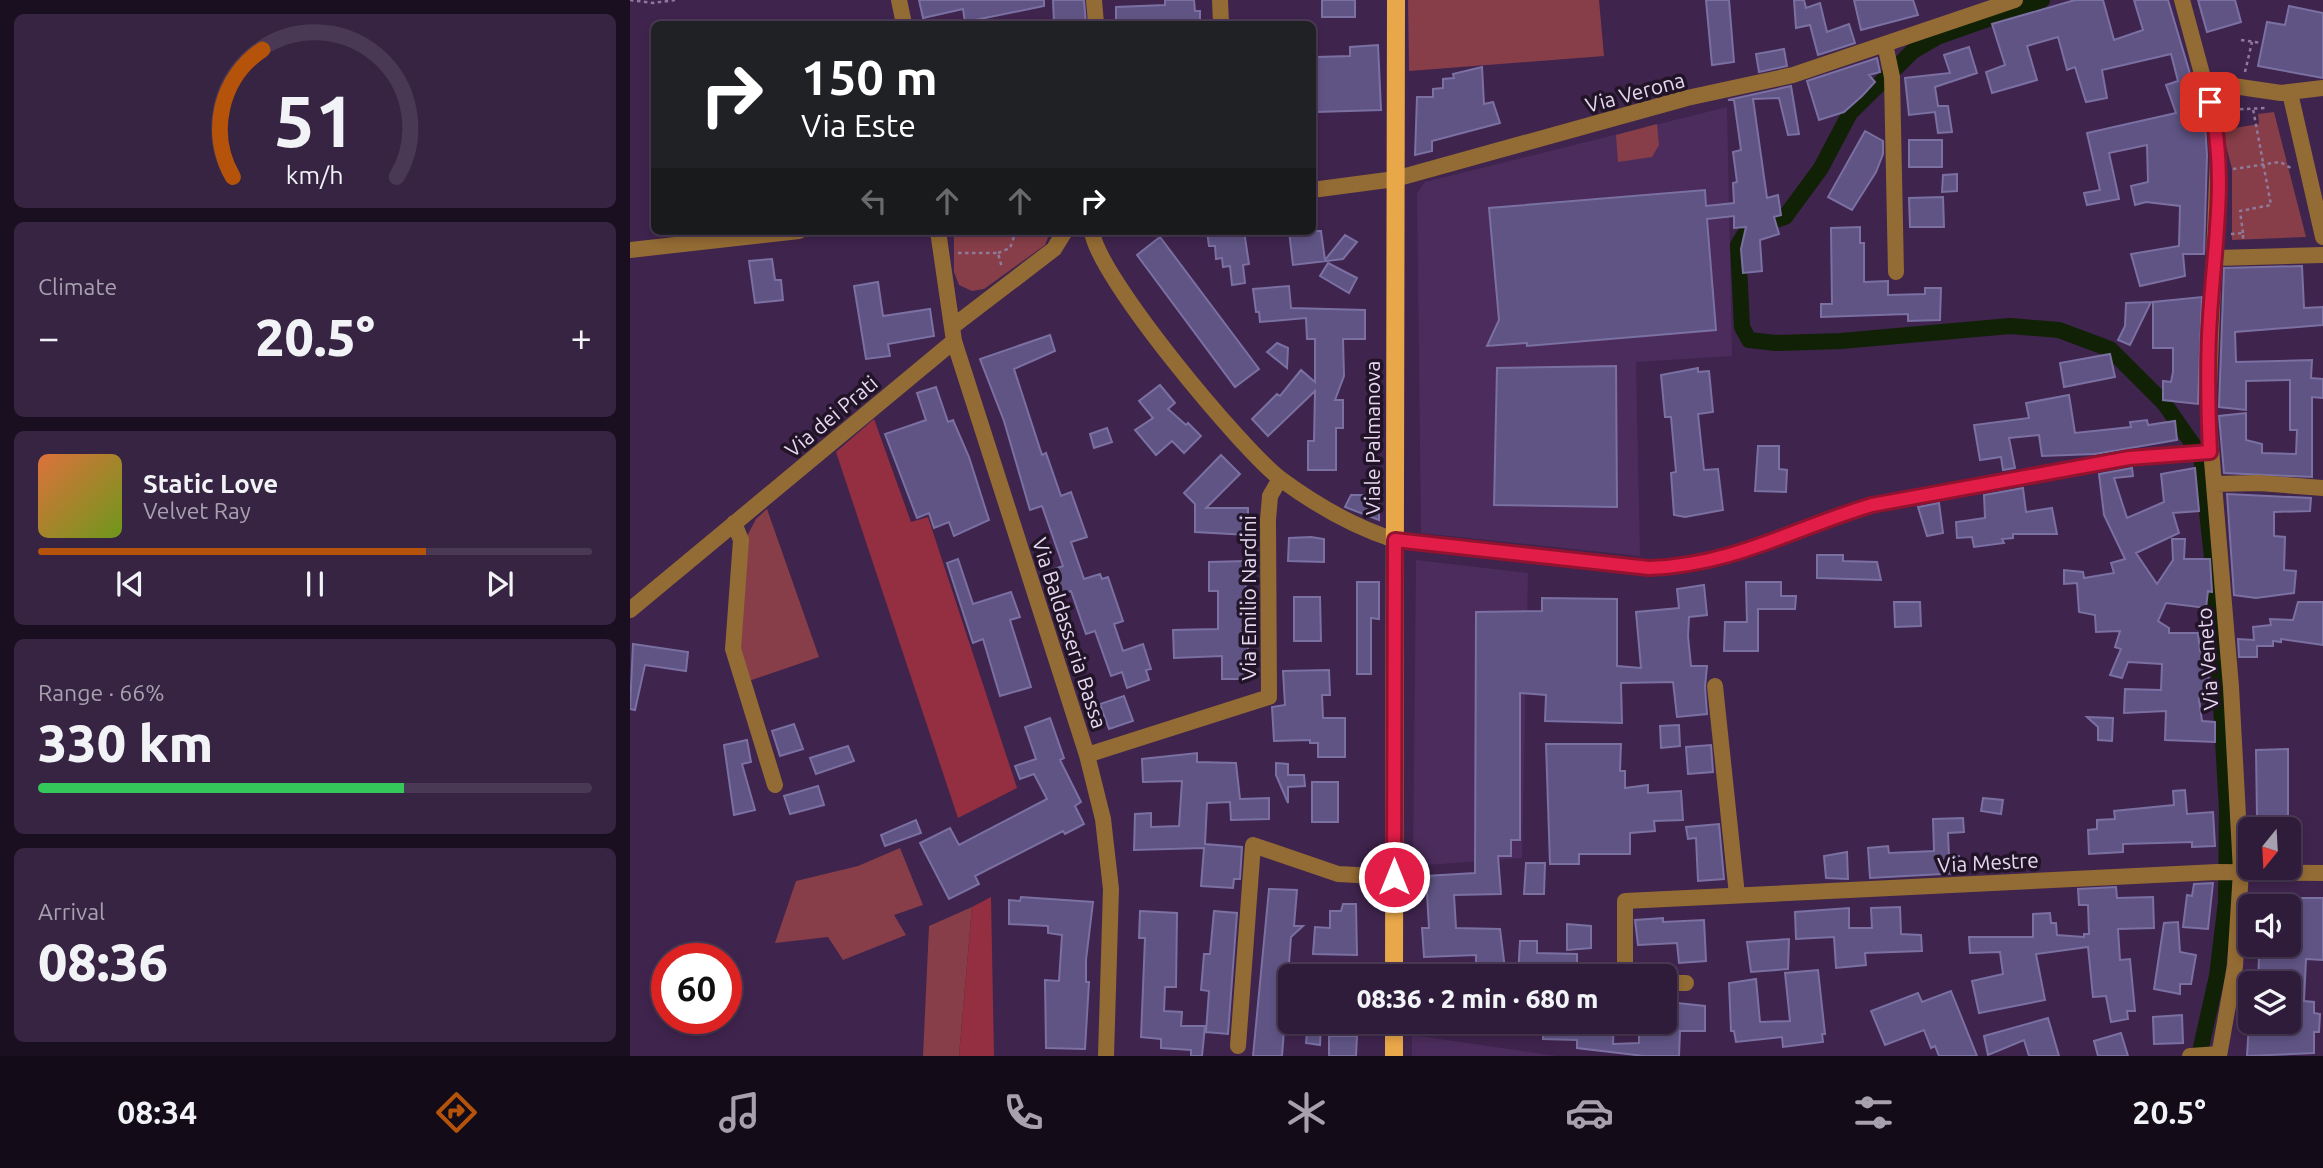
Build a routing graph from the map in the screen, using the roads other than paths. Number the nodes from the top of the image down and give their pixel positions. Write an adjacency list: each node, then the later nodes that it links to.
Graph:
1 (899, 0): 7 (street)
2 (1094, 0): 8 (street)
3 (1220, 0): 9 (street)
4 (1396, 0): 14 (main road, Viale Palmanova)
5 (2015, 0): 10 (street, Via Verona)
6 (2182, 0): 11 (street)
7 (903, 21)
8 (1096, 21)
9 (1221, 21)
10 (1885, 44): 14 (street, Via Verona); 24 (street)
11 (2206, 82): 13 (street); 23 (street, Via Veneto)
12 (2323, 88): 13 (street)
13 (2290, 93): 20 (street)
14 (1395, 179): 15 (street, Via Verona); 31 (main road, Viale Palmanova)
15 (1316, 189)
16 (763, 235): 21 (street)
17 (939, 235): 25 (street, Via Baldasseria Bassa)
18 (1063, 235): 25 (street, Via dei Prati)
19 (1093, 235): 27 (street)
20 (2323, 237)
21 (630, 250)
22 (2323, 255): 23 (street)
23 (2216, 257): 26 (street, Via Veneto)
24 (1896, 272)
25 (953, 334): 30 (street, Via dei Prati); 34 (street, Via Baldasseria Bassa)
26 (2202, 452): 28 (street, Via Veneto); 31 (street)
27 (1280, 479): 31 (street); 34 (street, Via Emilio Nardini)
28 (2214, 484): 29 (street); 36 (street, Via Veneto)
29 (2323, 488)
30 (734, 523): 32 (street, Via dei Prati); 35 (street)
31 (1395, 540): 38 (main road, Viale Palmanova)
32 (630, 610)
33 (1715, 686): 39 (street)
34 (1087, 755): 47 (street, Via Baldasseria Bassa)
35 (775, 785)
36 (2230, 871): 37 (street, Via Mestre); 39 (street, Via Mestre); 46 (street, Via Veneto)
37 (2323, 873)
38 (1394, 877): 40 (main road, Viale Palmanova); 45 (street)
39 (1737, 895): 41 (street, Via Mestre)
40 (1394, 964)
41 (1625, 964)
42 (1677, 983): 43 (street)
43 (1686, 983)
44 (1394, 1034): 48 (main road)
45 (1238, 1046)
46 (2205, 1055)
47 (1106, 1056)
48 (1394, 1056)

